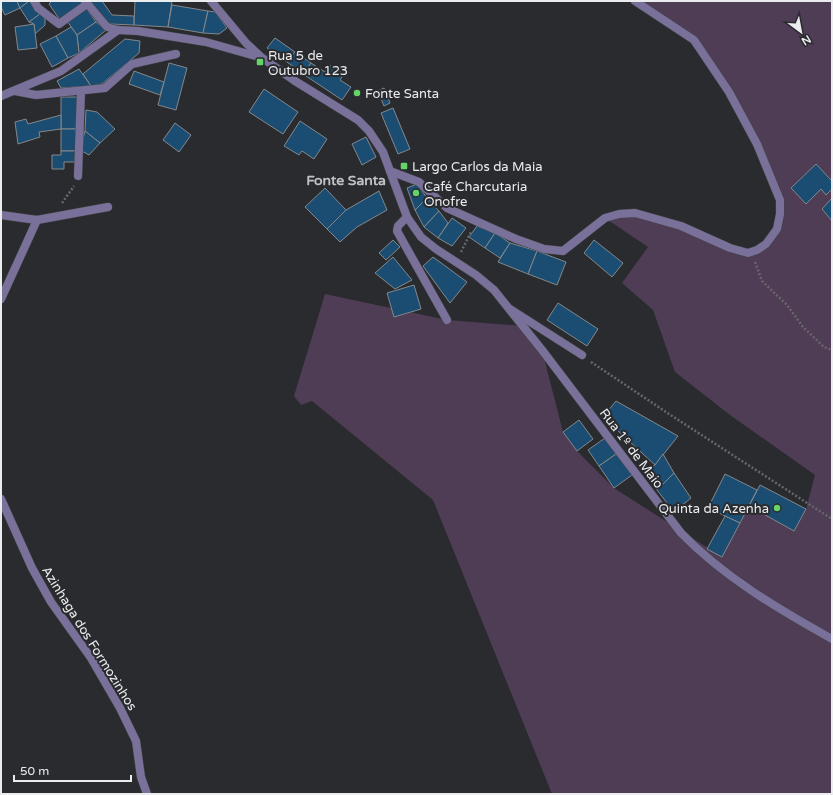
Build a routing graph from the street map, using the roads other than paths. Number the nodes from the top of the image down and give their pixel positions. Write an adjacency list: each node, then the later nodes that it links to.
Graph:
1 (34, 1): 4 (street)
2 (211, 1): 7 (street)
3 (635, 1): 11 (street)
4 (86, 3): 5 (street)
5 (118, 30): 7 (street); 8 (street)
6 (176, 54): 9 (street)
7 (261, 57): 11 (street)
8 (15, 91): 9 (street); 10 (street)
9 (81, 91): 12 (street)
10 (1, 96)
11 (390, 171): 15 (street)
12 (78, 176)
13 (108, 206): 16 (street)
14 (1, 215): 16 (street)
15 (407, 217): 18 (street); 19 (street)
16 (37, 220): 17 (street)
17 (1, 299)
18 (508, 307): 20 (street); 22 (street, Rua 1º de Maio)
19 (447, 320)
20 (582, 355)
21 (1, 498): 23 (street, Azinhaga dos Formozinhos)
22 (832, 639)
23 (147, 794)

